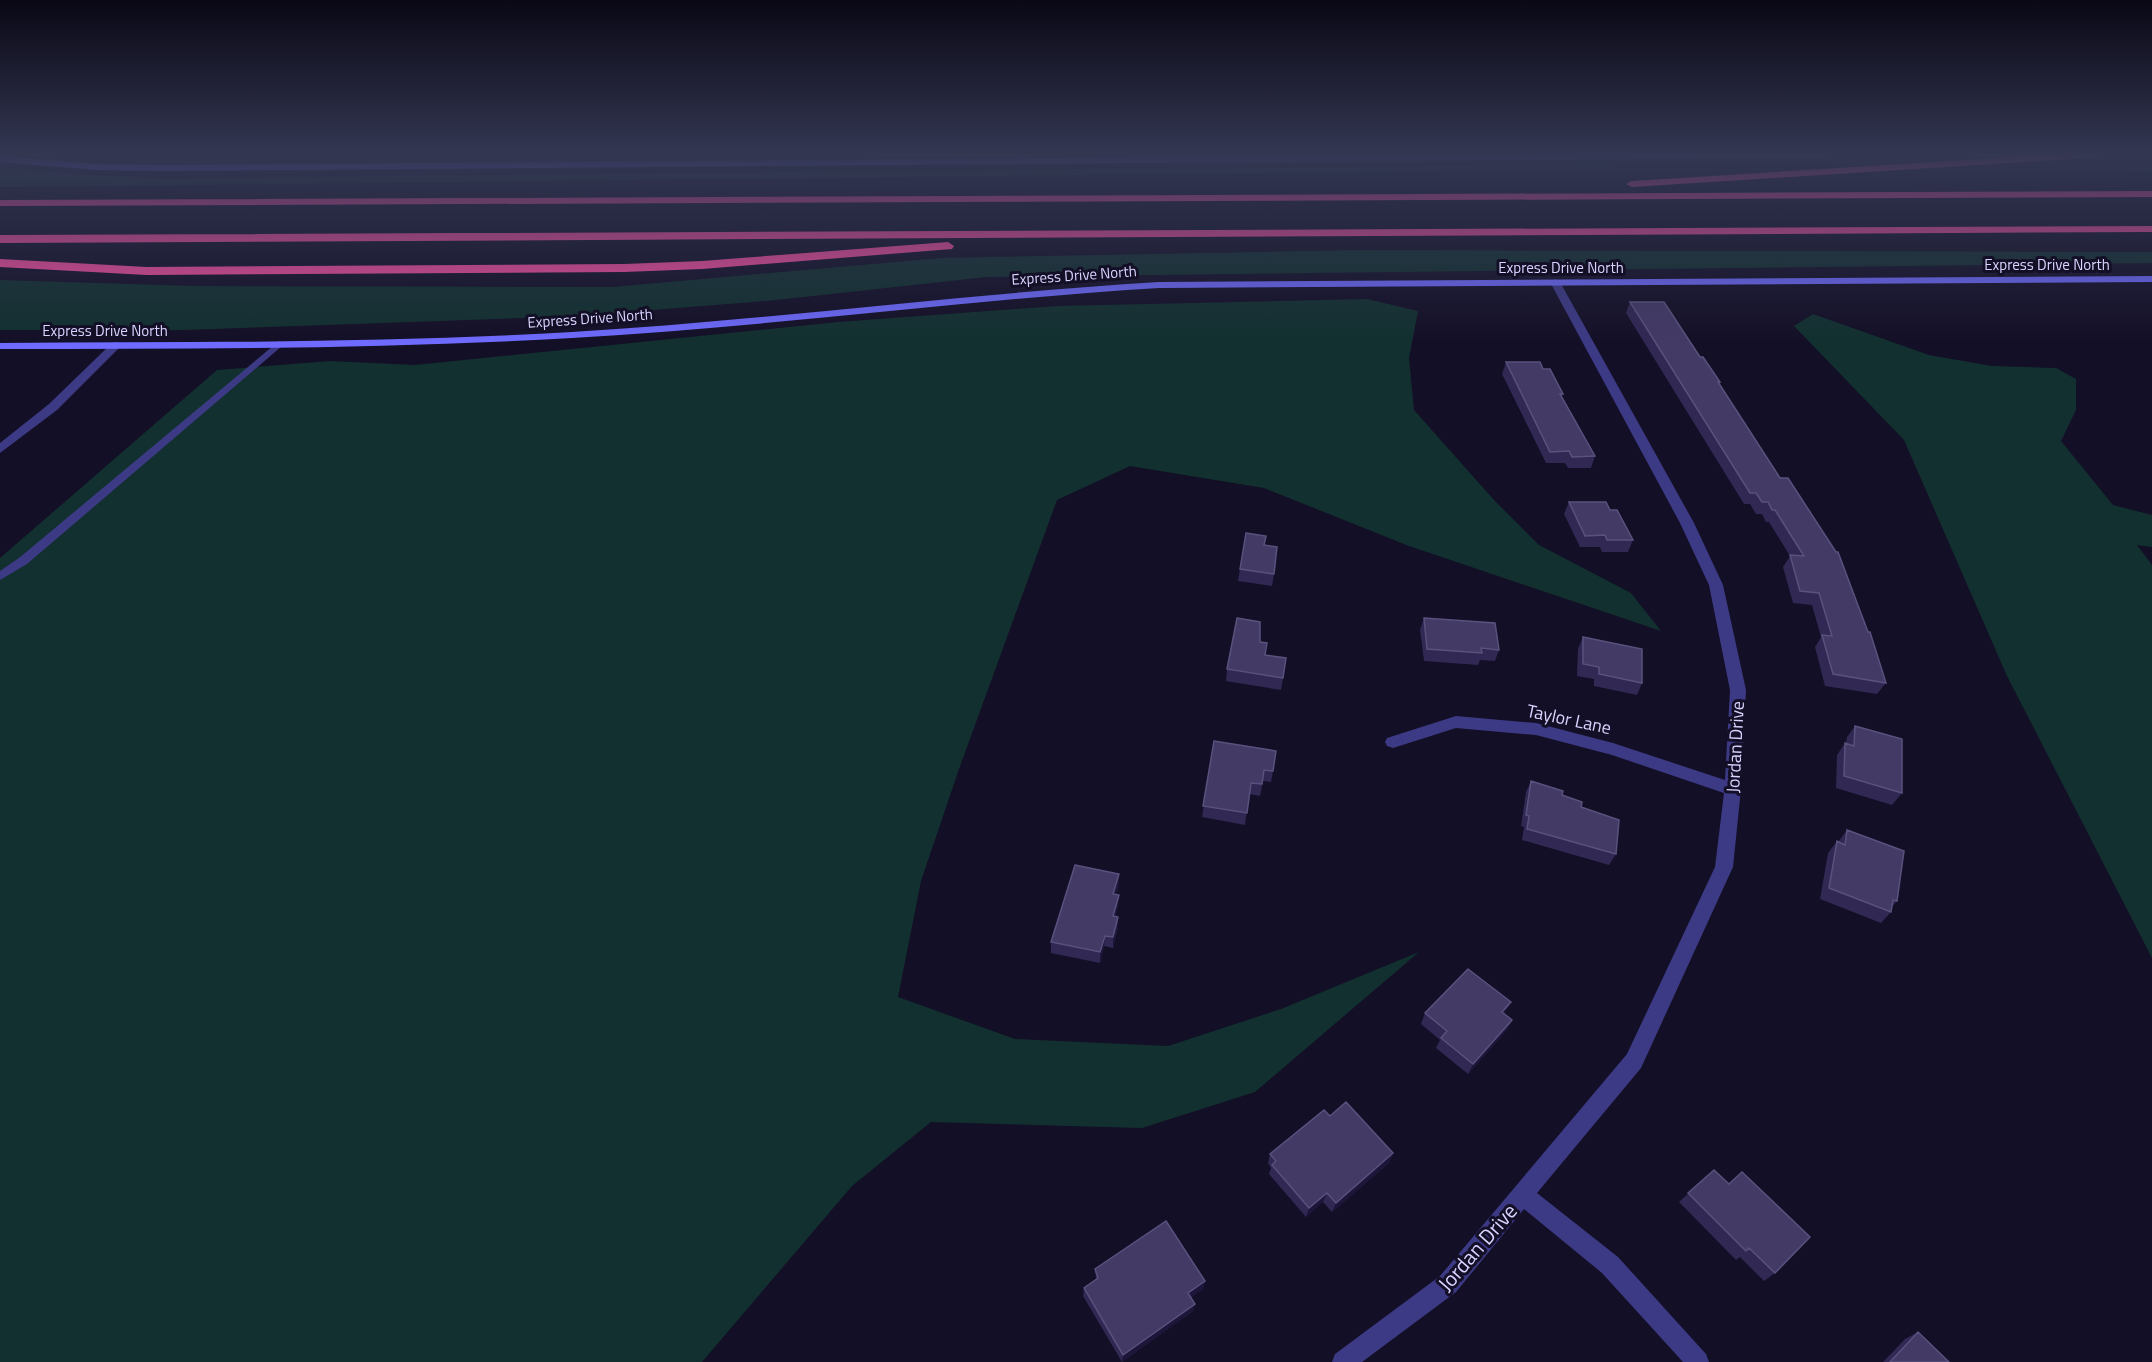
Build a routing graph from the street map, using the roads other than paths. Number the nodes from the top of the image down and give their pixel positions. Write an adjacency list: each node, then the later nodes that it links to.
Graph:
1 (1902, 229): 2 (highway); 3 (highway); 5 (highway)
2 (2152, 229)
3 (1139, 234): 4 (highway); 6 (highway)
4 (0, 239)
5 (2152, 239)
6 (0, 263)
7 (2152, 279): 8 (main road, Express Drive North)
8 (1555, 282): 9 (main road, Express Drive North); 15 (street, Jordan Drive)
9 (279, 344): 10 (main road, Express Drive North); 13 (lane)
10 (116, 345): 11 (main road, Express Drive North); 12 (street)
11 (0, 346)
12 (0, 449)
13 (0, 576)
14 (1393, 742): 15 (street, Taylor Lane)
15 (1733, 789): 16 (street, Jordan Drive)
16 (1523, 1195): 17 (street, Jordan Drive); 18 (street, Jordan Drive)
17 (1343, 1362)
18 (1698, 1362)

